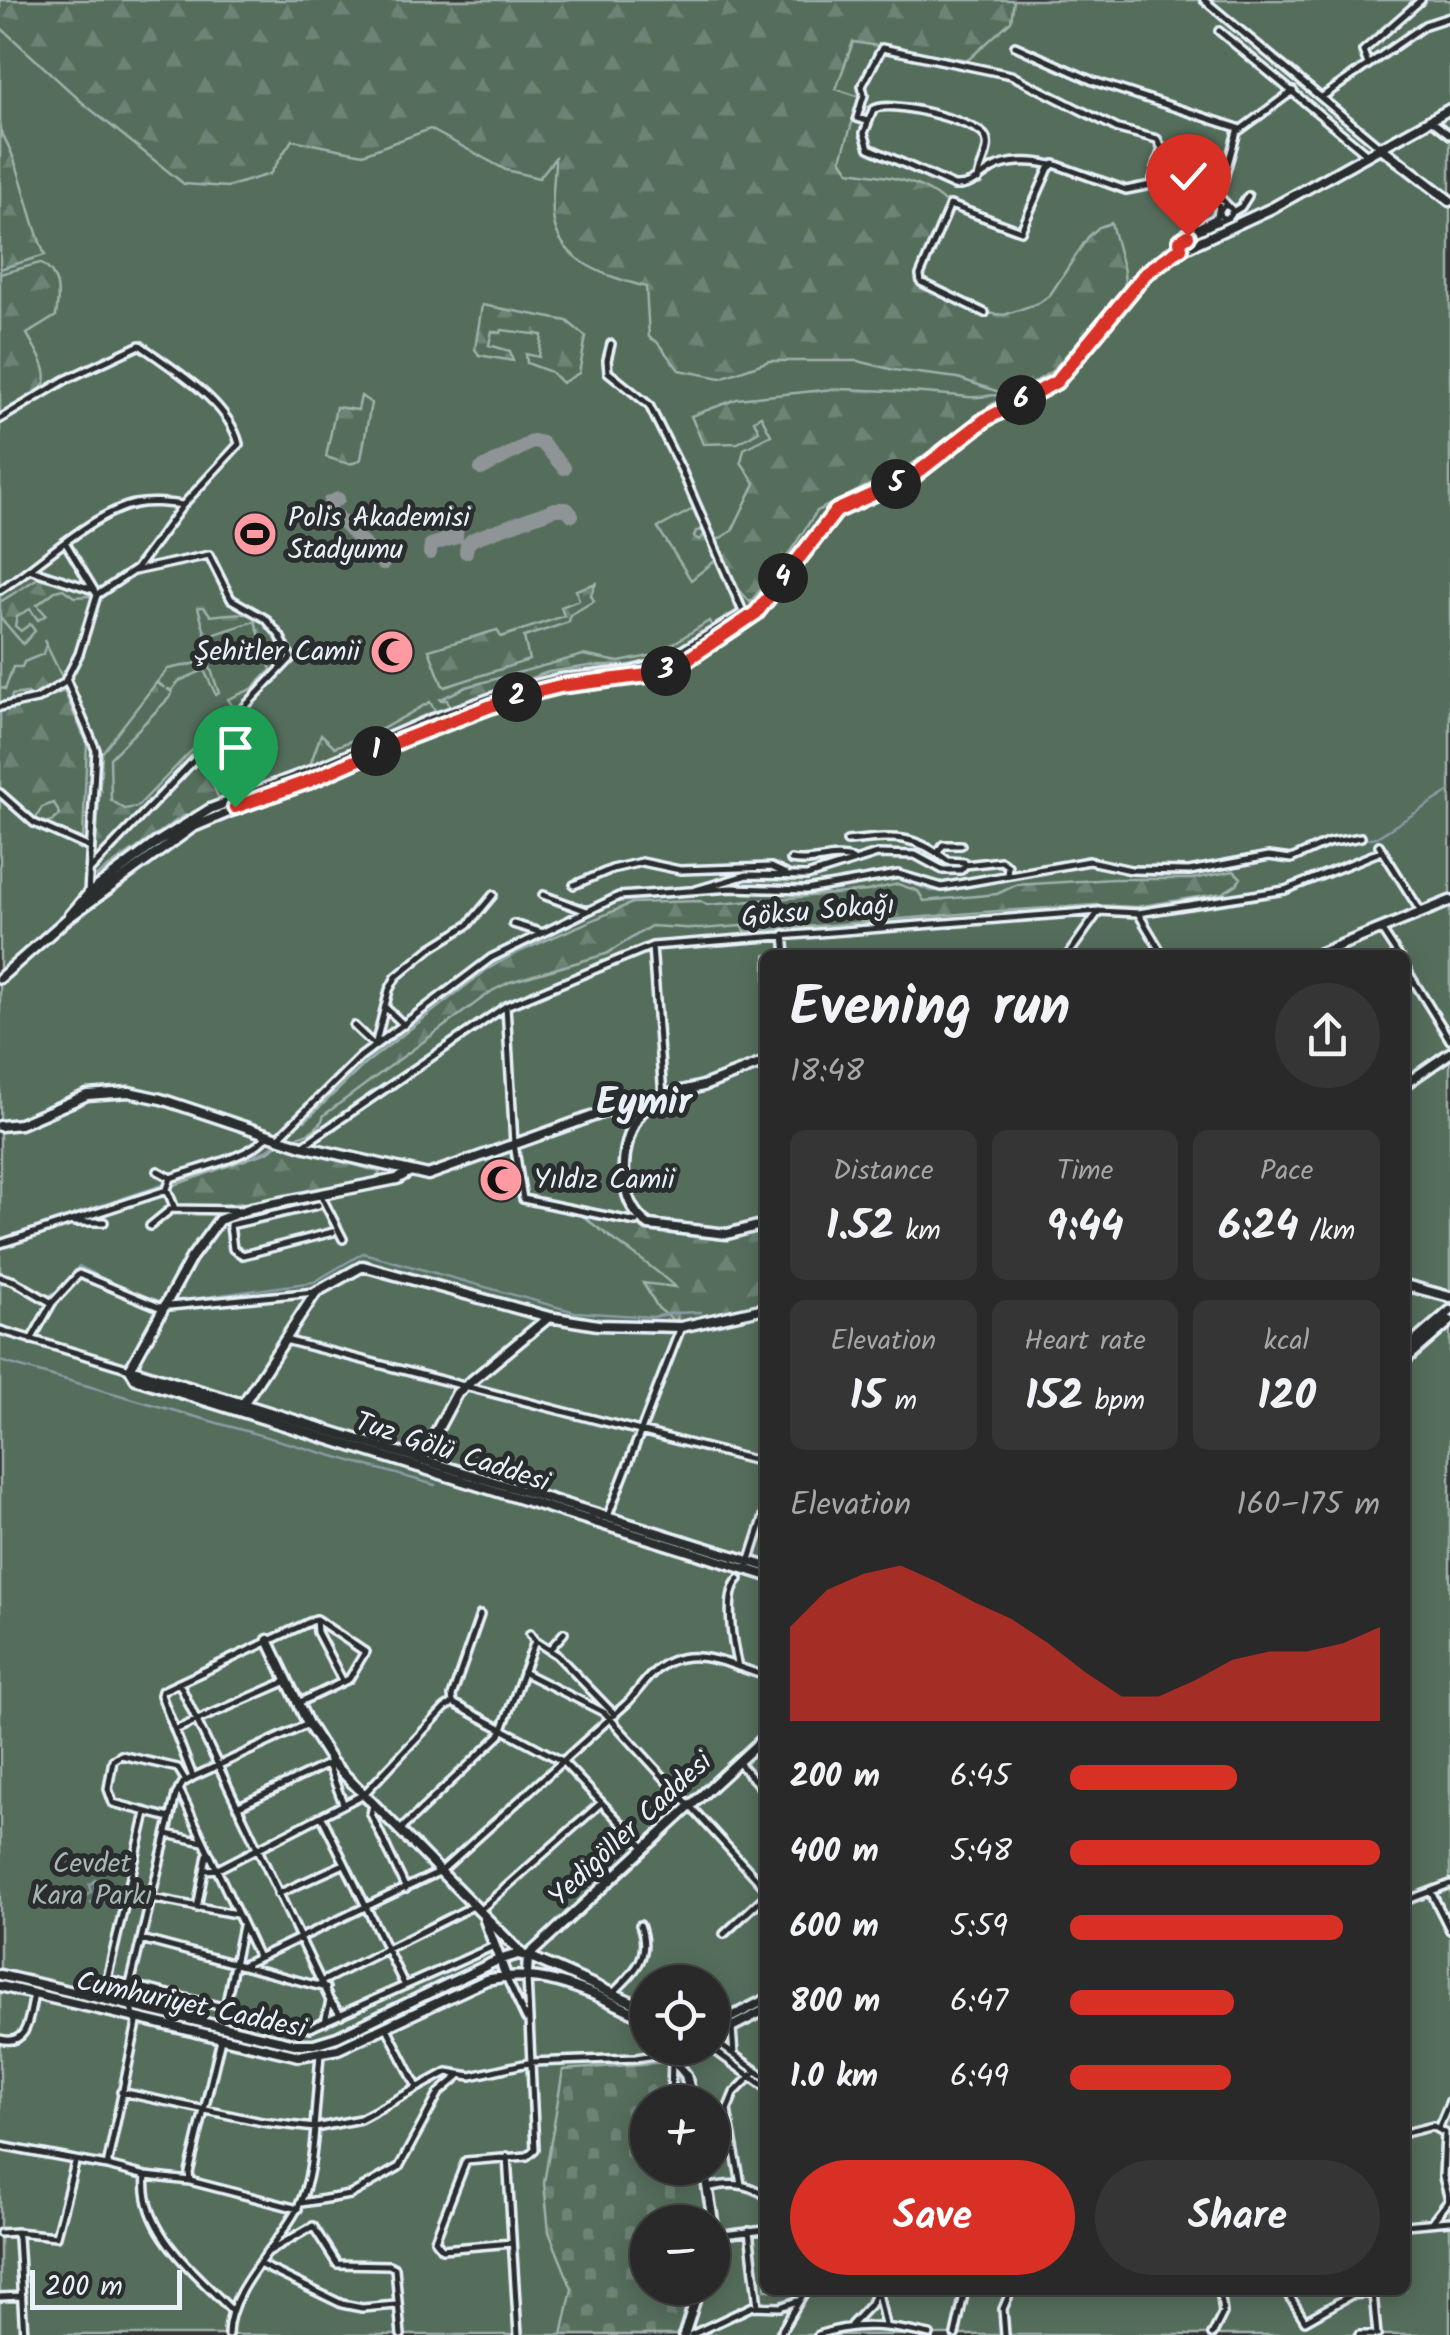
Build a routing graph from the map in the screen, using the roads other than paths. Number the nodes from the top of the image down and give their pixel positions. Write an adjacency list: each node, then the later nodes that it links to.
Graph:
1 (1204, 0): 8 (street)
2 (1422, 0): 6 (street)
3 (1450, 17): 6 (street)
4 (1219, 31): 7 (street)
5 (1015, 46): 12 (street)
6 (1368, 64): 8 (street)
7 (1293, 91): 12 (street); 15 (street)
8 (1322, 98): 14 (street)
9 (1450, 109): 10 (street)
10 (1430, 119): 13 (street); 14 (street)
11 (868, 121): 17 (street); 17 (street); 18 (street)
12 (1240, 130): 19 (street)
13 (1450, 135)
14 (1379, 146): 15 (street); 21 (street)
15 (1367, 154): 24 (street)
16 (1051, 165): 17 (street); 18 (street); 25 (street)
17 (978, 180)
18 (1156, 182): 19 (street); 22 (street)
19 (1219, 196): 23 (street)
20 (1248, 196): 23 (street)
21 (1450, 201)
22 (1220, 212): 23 (street); 24 (street)
23 (1230, 212): 24 (street)
24 (1180, 244): 36 (street)
25 (985, 313)
26 (612, 344): 35 (street)
27 (0, 419): 28 (street)
28 (182, 505): 29 (street); 31 (street)
29 (64, 542): 30 (street); 32 (street)
30 (32, 570): 32 (street); 33 (street)
31 (134, 571): 34 (street); 49 (street)
32 (91, 589): 34 (street)
33 (0, 590)
34 (97, 595): 37 (street)
35 (745, 615): 36 (street)
36 (720, 634): 39 (street)
37 (66, 679): 38 (street); 44 (street)
38 (0, 708)
39 (283, 786): 54 (street); 62 (street)
40 (0, 793): 44 (street)
41 (1361, 837): 50 (street)
42 (847, 841): 45 (street)
43 (961, 845): 45 (street)
44 (90, 848): 49 (street)
45 (940, 854): 48 (street)
46 (853, 859): 47 (street); 48 (street); 51 (street)
47 (791, 860)
48 (965, 865): 50 (street)
49 (89, 871): 54 (street)
50 (1007, 874): 53 (street)
51 (788, 876): 52 (street); 53 (street)
52 (574, 886)
53 (689, 892): 59 (street)
54 (88, 894): 62 (street)
55 (543, 895): 59 (street)
56 (493, 896): 76 (street)
57 (1450, 901): 60 (street)
58 (1100, 910): 61 (street, Göksu Sokağı); 66 (street, Göksu Sokağı); 69 (street)
59 (588, 911): 65 (street)
60 (1421, 912): 61 (street, Göksu Sokağı); 64 (street)
61 (1138, 913): 70 (street)
62 (68, 918): 74 (street)
63 (512, 924): 65 (street)
64 (1382, 928): 71 (street); 72 (street)
65 (544, 933): 77 (street)
66 (784, 934): 67 (street, Göksu Sokağı); 68 (street)
67 (652, 946): 75 (street, Göksu Sokağı); 84 (street)
68 (786, 950)
69 (1072, 950)
70 (1160, 950)
71 (1328, 950)
72 (1395, 950)
73 (1410, 975): 79 (street)
74 (0, 978)
75 (506, 1006): 90 (street); 91 (street, Göksu Sokağı)
76 (385, 1007): 77 (street); 80 (street)
77 (404, 1025): 80 (street)
78 (354, 1026): 80 (street)
79 (1450, 1040)
80 (376, 1046): 89 (street)
81 (1450, 1054): 83 (street)
82 (760, 1064): 84 (street)
83 (1410, 1081)
84 (663, 1096): 85 (street); 86 (street)
85 (630, 1103): 86 (street); 90 (street)
86 (641, 1112): 103 (street)
87 (0, 1126): 88 (street)
88 (268, 1135): 89 (street); 94 (street)
89 (278, 1138): 91 (street)
90 (514, 1144): 92 (street); 102 (street)
91 (302, 1146): 92 (street)
92 (410, 1171): 95 (street)
93 (158, 1172): 94 (street)
94 (168, 1184): 97 (street); 100 (street)
95 (320, 1200): 96 (street); 99 (street); 106 (street)
96 (273, 1204): 98 (street); 99 (street)
97 (175, 1209): 98 (street); 104 (street)
98 (246, 1210): 113 (street)
99 (275, 1215): 105 (street)
100 (66, 1222): 101 (street); 107 (street)
101 (104, 1222)
102 (636, 1222)
103 (760, 1225)
104 (150, 1226)
105 (333, 1232)
106 (343, 1239)
107 (0, 1244)
108 (0, 1277): 112 (street)
109 (1410, 1286): 111 (street)
110 (316, 1292): 113 (street); 116 (street); 121 (street)
111 (1450, 1297)
112 (52, 1303): 113 (street); 120 (street)
113 (165, 1304): 124 (street)
114 (760, 1309): 118 (street)
115 (1450, 1311): 122 (street)
116 (549, 1317): 118 (street); 125 (street)
117 (1450, 1321): 123 (street)
118 (681, 1328): 127 (street)
119 (0, 1330): 120 (street, Tuz Gölü Caddesi)
120 (30, 1340): 124 (street, Tuz Gölü Caddesi)
121 (285, 1340): 125 (street); 126 (street)
122 (1410, 1346)
123 (1410, 1356)
124 (130, 1369): 126 (street, Tuz Gölü Caddesi); 128 (street, Tuz Gölü Caddesi)
125 (464, 1386): 127 (street); 128 (street)
126 (243, 1404): 128 (street, Tuz Gölü Caddesi)
127 (640, 1431): 129 (street); 130 (street)
128 (420, 1461): 130 (street, Tuz Gölü Caddesi); 132 (street, Tuz Gölü Caddesi)
129 (760, 1462)
130 (607, 1518): 132 (street, Tuz Gölü Caddesi)
131 (760, 1528): 132 (street)
132 (748, 1565): 133 (street, Tuz Gölü Caddesi); 134 (street, Tuz Gölü Caddesi)
133 (760, 1566)
134 (760, 1572)
135 (739, 1579): 143 (street)
136 (480, 1616): 150 (street)
137 (316, 1619): 140 (street); 147 (street); 147 (street)
138 (564, 1633): 142 (street)
139 (530, 1634): 141 (street)
140 (268, 1640): 146 (street); 148 (street)
141 (535, 1642): 142 (street); 144 (street)
142 (550, 1649): 151 (street)
143 (738, 1668): 145 (street); 151 (street)
144 (523, 1672): 151 (street); 154 (street)
145 (760, 1675)
146 (288, 1680): 149 (street); 152 (street)
147 (343, 1682): 149 (street)
148 (178, 1683): 152 (street); 155 (street)
149 (298, 1703): 153 (street)
150 (453, 1703): 154 (street); 165 (street)
151 (613, 1716): 157 (street); 169 (street)
152 (196, 1721): 155 (street); 160 (street)
153 (308, 1724): 159 (street); 160 (street)
154 (502, 1729): 157 (street); 174 (street)
155 (175, 1730): 161 (street)
156 (760, 1742): 158 (street, Yedigöller Caddesi)
157 (562, 1760): 166 (street); 183 (street)
158 (738, 1762): 163 (street); 169 (street, Yedigöller Caddesi)
159 (330, 1763): 165 (street); 167 (street); 170 (street)
160 (217, 1766): 161 (street); 170 (street)
161 (193, 1776): 162 (street)
162 (186, 1781): 164 (street); 171 (street)
163 (760, 1786)
164 (178, 1788): 173 (street); 176 (street)
165 (364, 1794): 167 (street); 168 (street)
166 (601, 1803): 178 (street); 194 (street)
167 (344, 1804): 172 (street)
168 (373, 1806): 174 (street); 186 (street)
169 (691, 1806): 178 (street, Yedigöller Caddesi); 184 (street)
170 (237, 1807): 177 (street)
171 (146, 1813): 173 (street); 215 (street)
172 (322, 1817): 177 (street); 180 (street)
173 (170, 1818): 175 (street)
174 (400, 1830): 183 (street)
175 (166, 1834): 176 (street); 189 (street)
176 (203, 1842): 179 (street)
177 (258, 1847): 181 (street); 188 (street)
178 (645, 1848): 204 (street, Yedigöller Caddesi)
179 (208, 1852): 181 (street); 182 (street)
180 (344, 1864): 188 (street); 193 (street)
181 (218, 1869): 182 (street); 195 (street)
182 (206, 1870): 192 (street)
183 (441, 1871): 186 (street); 194 (street)
184 (760, 1882)
185 (1450, 1884): 187 (street)
186 (406, 1890): 193 (street)
187 (1430, 1891): 190 (street); 198 (street)
188 (278, 1894): 200 (street)
189 (151, 1898): 192 (street); 201 (street)
190 (1410, 1899)
191 (760, 1901): 199 (street)
192 (197, 1908): 195 (street)
193 (365, 1910): 200 (street); 203 (street)
194 (479, 1911): 202 (street); 203 (street); 204 (street)
195 (238, 1914): 196 (street)
196 (243, 1923): 205 (street); 207 (street)
197 (640, 1925): 218 (street)
198 (1450, 1930)
199 (724, 1934)
200 (300, 1938): 205 (street); 208 (street)
201 (141, 1939): 207 (street); 215 (street)
202 (495, 1946): 206 (street); 216 (street)
203 (387, 1948): 213 (street); 216 (street)
204 (525, 1955): 206 (street, Cumhuriyet Caddesi); 210 (street); 218 (street)
205 (258, 1957): 207 (street)
206 (500, 1960): 211 (street); 222 (street, Cumhuriyet Caddesi)
207 (239, 1964): 212 (street); 224 (street)
208 (317, 1970): 212 (street); 213 (street)
209 (0, 1975): 222 (street, Cumhuriyet Caddesi)
210 (532, 1975): 211 (street, Cumhuriyet Caddesi); 223 (street); 229 (street)
211 (506, 1976): 229 (street); 231 (street, Cumhuriyet Caddesi)
212 (300, 1979): 213 (street)
213 (324, 1984): 219 (street)
214 (0, 1986): 217 (street, Cumhuriyet Caddesi)
215 (130, 1986): 222 (street); 224 (street)
216 (404, 1986): 226 (street)
217 (34, 1994): 227 (street, Cumhuriyet Caddesi); 233 (street)
218 (612, 1994): 221 (street)
219 (330, 2001): 226 (street); 230 (street)
220 (760, 2003): 228 (street)
221 (630, 2005)
222 (130, 2006): 227 (street)
223 (630, 2008)
224 (225, 2009): 230 (street)
225 (760, 2013): 232 (street)
226 (341, 2016): 230 (street)
227 (136, 2018): 234 (street, Cumhuriyet Caddesi); 246 (street)
228 (730, 2018)
229 (527, 2021): 240 (street)
230 (324, 2022)
231 (386, 2026): 236 (street, Cumhuriyet Caddesi); 245 (street)
232 (732, 2027): 237 (street)
233 (0, 2039)
234 (221, 2039): 236 (street, Cumhuriyet Caddesi); 248 (street)
235 (730, 2052): 237 (street)
236 (320, 2054): 249 (street)
237 (734, 2055): 241 (street)
238 (730, 2057): 241 (street)
239 (630, 2058): 240 (street)
240 (532, 2062): 242 (street); 253 (street)
241 (753, 2073): 243 (street); 244 (street); 258 (street)
242 (460, 2075): 245 (street); 264 (street)
243 (760, 2075)
244 (760, 2081)
245 (417, 2087): 249 (street)
246 (121, 2092): 248 (street); 255 (street)
247 (1450, 2101): 250 (street)
248 (204, 2109): 249 (street); 257 (street)
249 (314, 2128): 264 (street)
250 (1440, 2128): 251 (street); 262 (street)
251 (1410, 2132)
252 (0, 2146): 254 (street)
253 (508, 2156): 273 (street); 273 (street)
254 (76, 2162): 255 (street); 270 (street)
255 (106, 2166): 256 (street)
256 (146, 2176): 257 (street); 292 (street)
257 (190, 2180): 264 (street)
258 (741, 2184): 260 (street); 261 (street)
259 (707, 2185): 260 (street)
260 (708, 2188): 263 (street)
261 (760, 2192)
262 (1450, 2200): 266 (street)
263 (710, 2205)
264 (299, 2206): 274 (street)
265 (1450, 2221): 266 (street)
266 (1430, 2223): 267 (street)
267 (1410, 2225)
268 (749, 2230): 269 (street); 272 (street); 290 (street)
269 (760, 2230)
270 (16, 2232): 271 (street); 285 (street)
271 (0, 2233)
272 (730, 2236)
273 (512, 2243): 299 (street)
274 (266, 2253): 275 (street); 289 (street)
275 (260, 2264): 289 (street); 292 (street)
276 (802, 2295): 287 (street)
277 (875, 2295): 294 (street)
278 (878, 2295): 293 (street)
279 (964, 2295): 303 (street)
280 (1008, 2295): 304 (street)
281 (1221, 2295): 305 (street)
282 (1289, 2295): 283 (street)
283 (1351, 2295)
284 (1372, 2295): 307 (street)
285 (22, 2296): 286 (street); 296 (street)
286 (0, 2297)
287 (798, 2300): 291 (street); 295 (street)
288 (695, 2305): 300 (street)
289 (398, 2306): 298 (street)
290 (758, 2306): 291 (street); 300 (street)
291 (775, 2307): 295 (street)
292 (232, 2311): 297 (street)
293 (884, 2325): 294 (street); 302 (street)
294 (848, 2326): 301 (street)
295 (780, 2331)
296 (24, 2335)
297 (228, 2335)
298 (401, 2335)
299 (518, 2335)
300 (688, 2335)
301 (818, 2335)
302 (930, 2335)
303 (955, 2335)
304 (1005, 2335)
305 (1212, 2335)
306 (1358, 2335): 307 (street)
307 (1374, 2335)

